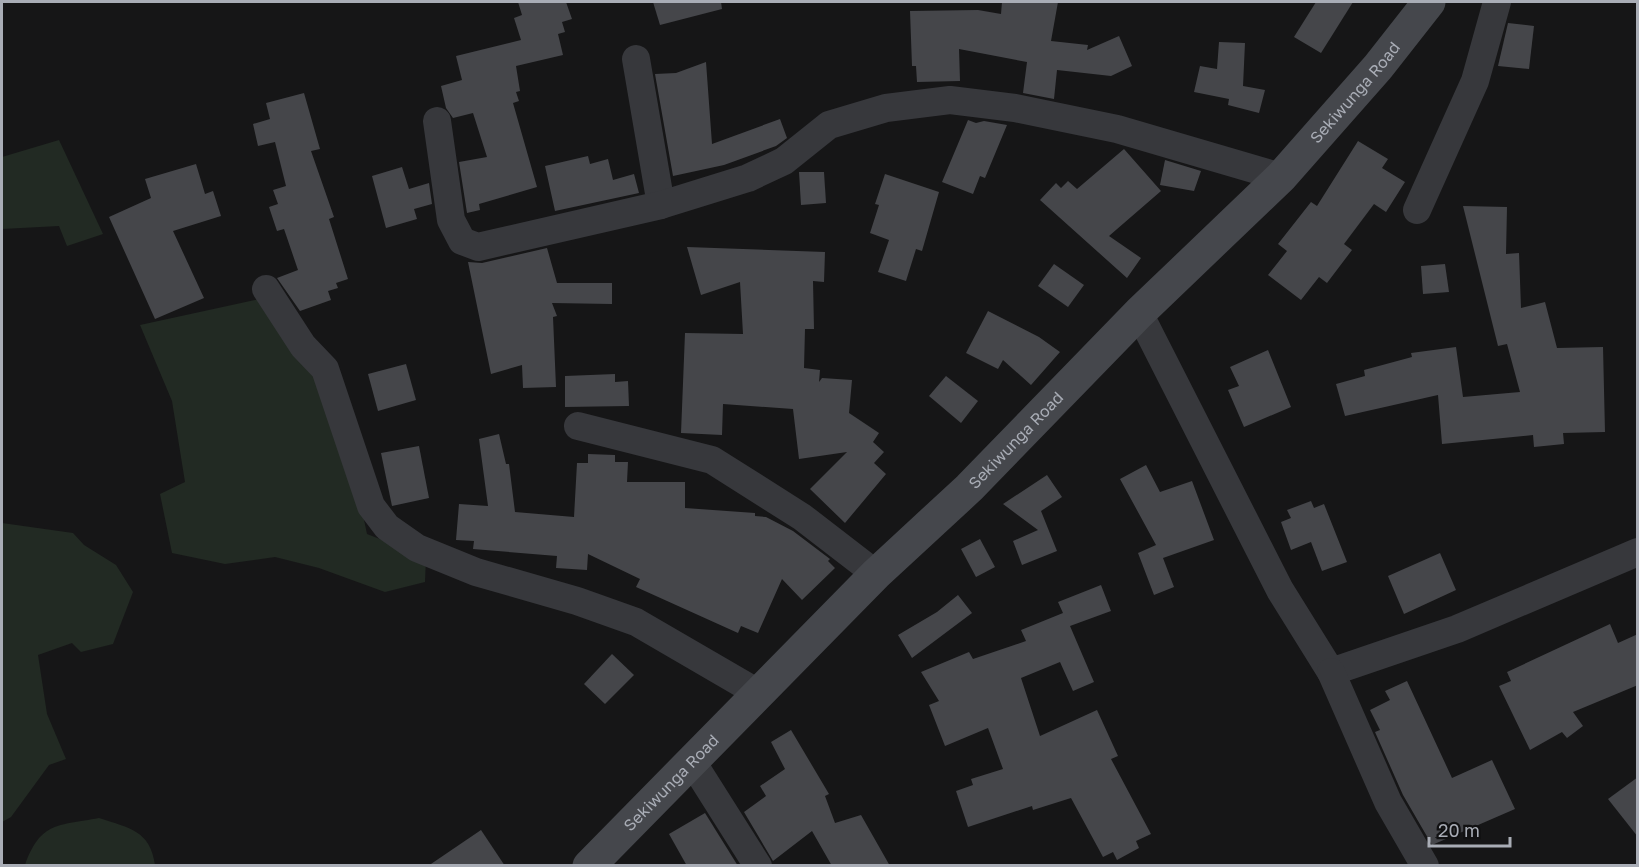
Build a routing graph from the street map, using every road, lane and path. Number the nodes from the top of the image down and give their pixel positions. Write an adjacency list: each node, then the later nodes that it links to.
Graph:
1 (1429, 2): 5 (main road, Sekiwunga Road)
2 (1497, 2): 7 (street)
3 (636, 59): 6 (street)
4 (437, 121): 6 (street)
5 (1281, 177): 6 (street); 9 (main road, Sekiwunga Road)
6 (661, 205)
7 (1417, 210)
8 (267, 289): 14 (street)
9 (1139, 313): 12 (main road, Sekiwunga Road); 13 (street)
10 (578, 426): 12 (street)
11 (1638, 552): 13 (street)
12 (876, 574): 14 (main road, Sekiwunga Road)
13 (1331, 672): 18 (street)
14 (758, 693): 15 (main road, Sekiwunga Road)
15 (691, 760): 16 (main road, Sekiwunga Road); 17 (street)
16 (589, 866)
17 (758, 866)
18 (1425, 866)

